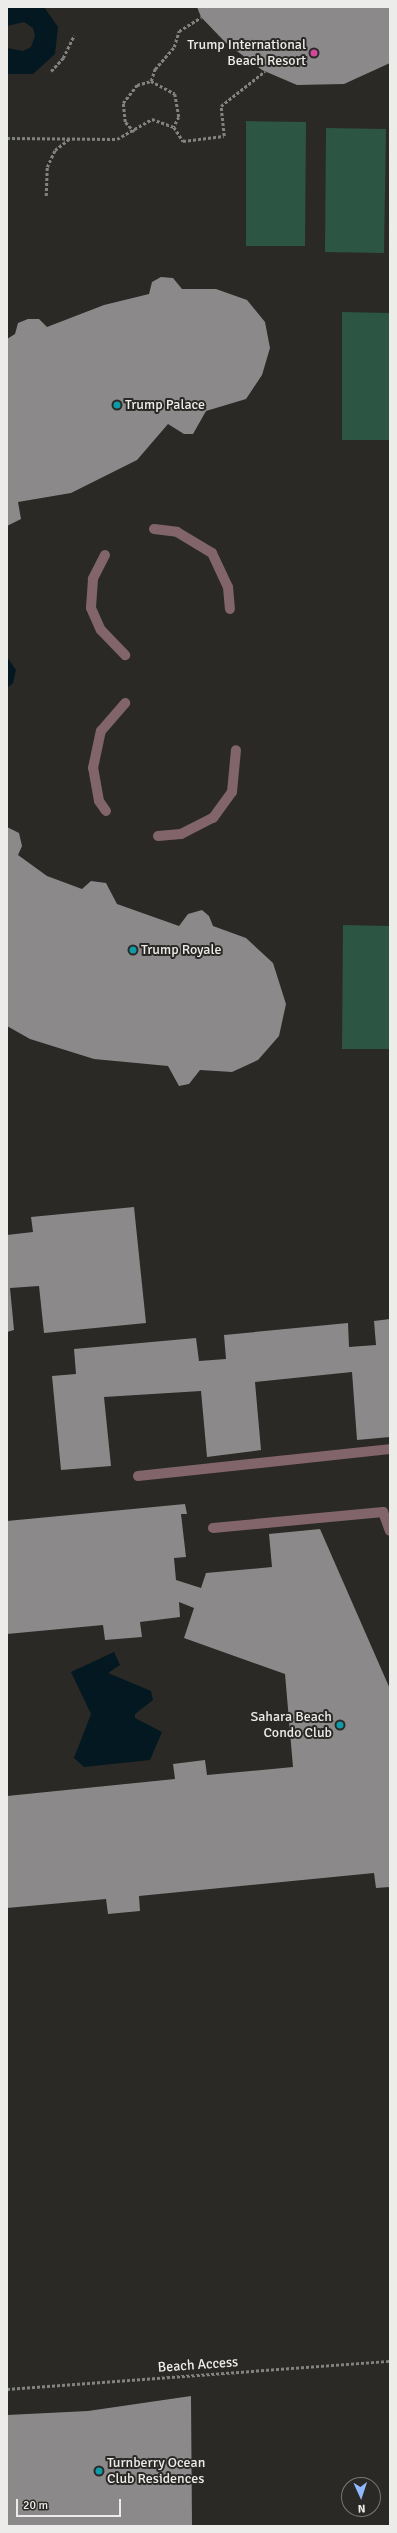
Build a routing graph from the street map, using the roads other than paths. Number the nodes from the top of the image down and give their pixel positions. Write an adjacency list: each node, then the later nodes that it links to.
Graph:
1 (154, 529): 3 (lane)
2 (105, 555): 4 (lane)
3 (230, 609)
4 (125, 655)
5 (125, 704): 7 (lane)
6 (236, 750): 8 (lane)
7 (106, 811)
8 (158, 836)
9 (390, 1449): 10 (lane)
10 (138, 1476)
11 (386, 1510): 12 (lane); 13 (lane)
12 (213, 1528)
13 (390, 1531)

